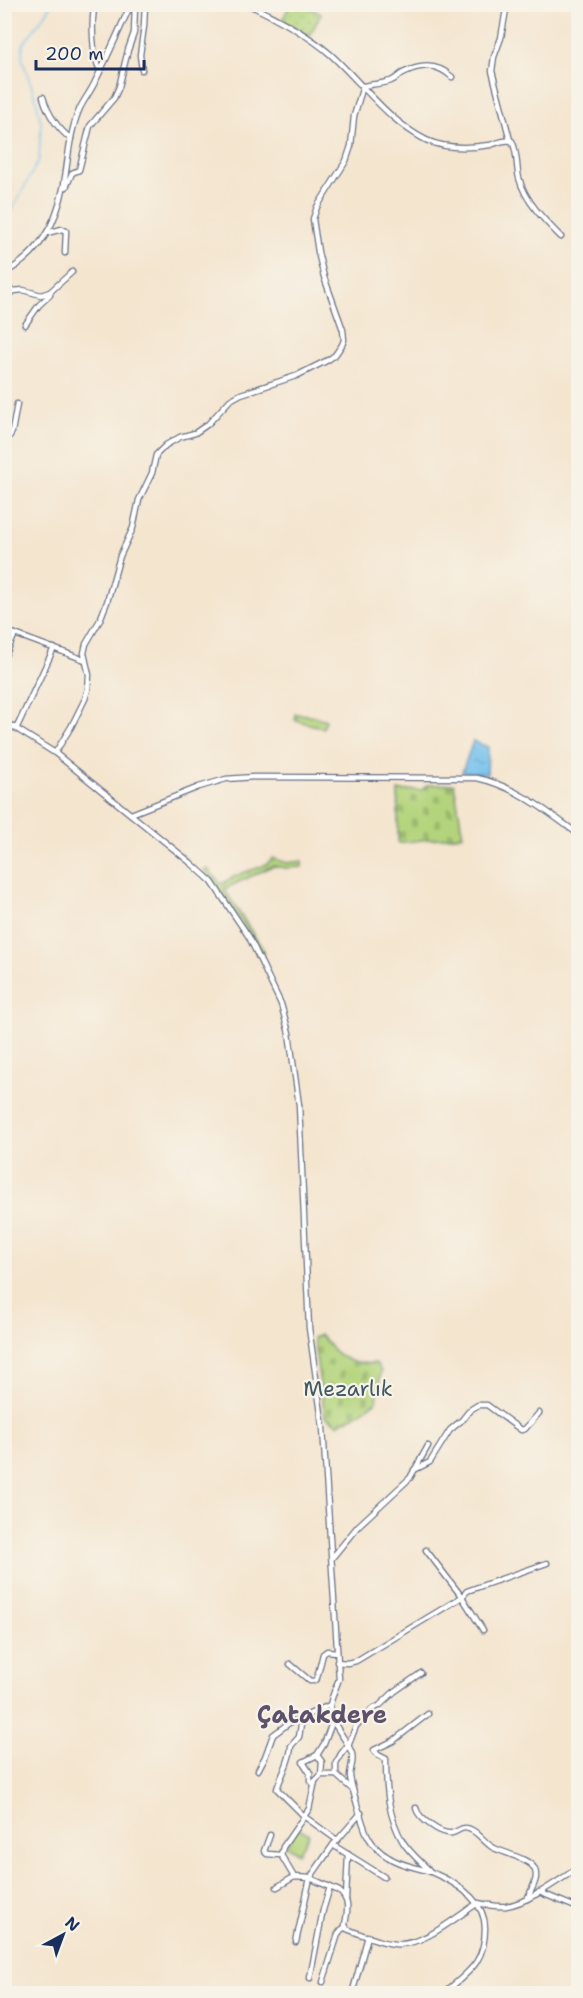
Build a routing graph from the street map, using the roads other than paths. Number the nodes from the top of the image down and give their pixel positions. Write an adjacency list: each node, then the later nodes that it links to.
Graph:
1 (95, 4): 8 (street)
2 (133, 4): 8 (street); 15 (street)
3 (145, 4): 9 (street)
4 (247, 4): 11 (street)
5 (507, 4): 14 (street)
6 (4, 9): 7 (street)
7 (4, 25)
8 (100, 70): 13 (street)
9 (142, 70)
10 (452, 77): 11 (street)
11 (363, 86): 14 (street); 30 (street)
12 (43, 97): 13 (street)
13 (71, 140): 15 (street)
14 (510, 140): 17 (street)
15 (63, 192): 16 (street)
16 (47, 233): 18 (street); 20 (street)
17 (561, 237)
18 (65, 253)
19 (72, 272): 21 (street)
20 (4, 273)
21 (50, 292): 22 (street); 23 (street)
22 (4, 297)
23 (25, 326)
24 (17, 404): 25 (street)
25 (4, 445)
26 (4, 630): 27 (street)
27 (15, 634): 28 (street); 29 (street)
28 (54, 648): 30 (street); 32 (street)
29 (4, 658)
30 (86, 660): 33 (street)
31 (4, 721): 32 (street)
32 (16, 727): 33 (street)
33 (55, 753): 34 (street)
34 (131, 814): 35 (street); 40 (street)
35 (579, 834)
36 (538, 1413): 38 (street)
37 (428, 1446): 38 (street)
38 (414, 1470): 40 (street)
39 (426, 1550): 42 (street)
40 (332, 1558): 44 (street)
41 (547, 1563): 42 (street)
42 (462, 1597): 43 (street); 45 (street)
43 (483, 1630)
44 (337, 1652): 45 (street); 46 (street)
45 (337, 1662): 48 (street)
46 (290, 1664)
47 (421, 1673): 52 (street)
48 (330, 1705): 50 (street); 51 (street)
49 (428, 1714): 67 (street)
50 (302, 1719): 54 (street); 61 (street)
51 (333, 1720): 52 (street); 53 (street)
52 (349, 1744): 56 (street); 58 (street)
53 (317, 1755): 55 (street); 57 (street)
54 (258, 1770)
55 (321, 1775): 56 (street); 57 (street)
56 (336, 1775): 58 (street)
57 (314, 1784): 61 (street)
58 (353, 1790): 60 (street)
59 (416, 1808): 75 (street)
60 (361, 1812): 63 (street); 67 (street)
61 (305, 1817): 63 (street); 65 (street)
62 (270, 1835): 65 (street)
63 (335, 1843): 64 (street); 70 (street)
64 (348, 1854): 69 (street); 74 (street)
65 (281, 1855): 68 (street)
66 (579, 1868): 73 (street)
67 (431, 1872): 76 (street)
68 (294, 1877): 70 (street); 71 (street)
69 (384, 1877)
70 (310, 1878): 72 (street); 80 (street)
71 (277, 1887)
72 (330, 1887): 74 (street); 81 (street)
73 (539, 1892): 75 (street); 77 (street)
74 (346, 1899): 78 (street)
75 (527, 1899): 76 (street)
76 (477, 1903): 79 (street); 84 (street)
77 (579, 1908)
78 (345, 1927): 79 (street); 82 (street)
79 (368, 1936): 83 (street)
80 (296, 1942)
81 (310, 1978)
82 (323, 1982)
83 (352, 1994)
84 (443, 1994)

